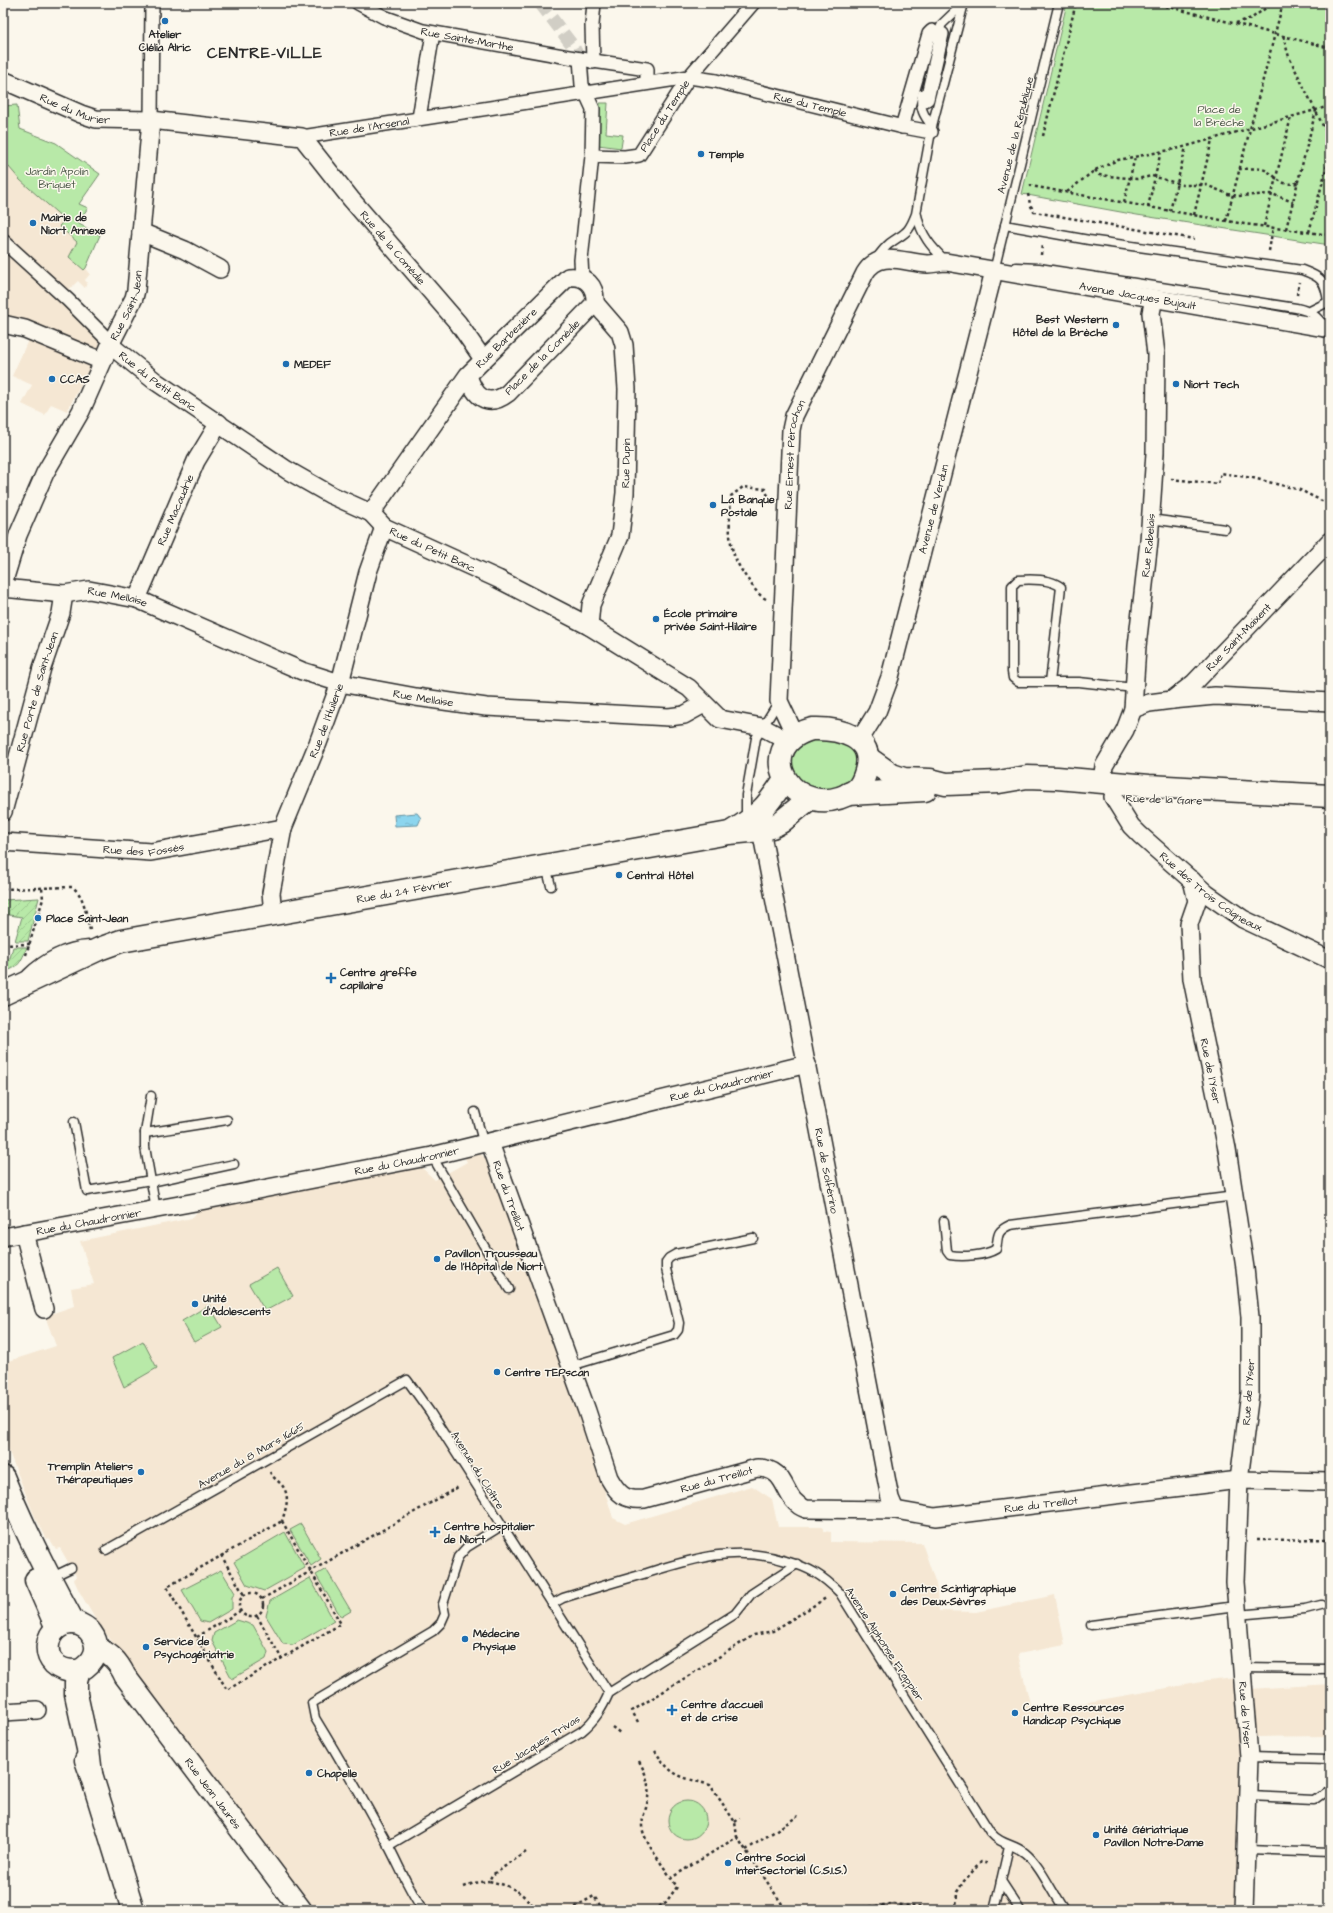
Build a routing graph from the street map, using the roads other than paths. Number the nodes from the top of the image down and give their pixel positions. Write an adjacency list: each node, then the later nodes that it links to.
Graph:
1 (152, 3): 15 (street, Rue Saint-Jean)
2 (358, 3): 7 (street, Rue Sainte-Marthe)
3 (594, 3): 8 (street)
4 (753, 3): 9 (street)
5 (964, 3): 17 (lane); 17 (lane)
6 (1059, 3): 21 (lane, Avenue de la République)
7 (433, 33): 8 (street, Rue Sainte-Marthe); 14 (street)
8 (587, 61): 11 (street); 12 (street)
9 (689, 77): 11 (street, Place du Temple); 16 (street, Rue du Temple); 19 (street, Place du Temple)
10 (3, 80): 15 (street, Rue du Murier)
11 (647, 83): 12 (street, Place du Temple)
12 (585, 92): 14 (street, Rue de l'Arsenal); 19 (street)
13 (925, 100): 16 (street)
14 (419, 118): 18 (street, Rue de l'Arsenal)
15 (151, 120): 18 (street, Rue de l'Arsenal); 22 (street, Rue Saint-Jean)
16 (902, 127): 17 (street, Rue du Temple)
17 (931, 129): 20 (lane)
18 (302, 137): 36 (street, Rue de la Comédie)
19 (592, 156): 28 (street)
20 (916, 214): 24 (lane); 25 (lane)
21 (1005, 225): 27 (lane, Avenue de la République); 30 (lane)
22 (141, 232): 26 (street); 35 (street, Rue Saint-Jean)
23 (3, 241): 35 (street)
24 (875, 262): 25 (street); 54 (street, Rue Ernest Pérochon)
25 (946, 262): 27 (street, Avenue Jacques Bujault)
26 (220, 269)
27 (994, 271): 29 (street, Avenue Jacques Bujault); 32 (lane); 60 (street, Avenue de Verdun)
28 (582, 278): 31 (street); 36 (street, Rue Barbezière)
29 (1154, 298): 34 (street, Avenue Jacques Bujault); 41 (street, Rue Rabelais)
30 (1329, 301): 32 (lane)
31 (595, 303): 38 (street, Place de la Comédie); 49 (street, Rue Dupin)
32 (1310, 311): 34 (lane)
33 (3, 324): 37 (street)
34 (1328, 329)
35 (111, 343): 37 (street, Rue Saint-Jean); 39 (street, Rue du Petit Banc)
36 (483, 359): 38 (street, Rue Barbezière)
37 (102, 361): 45 (street, Rue Saint-Jean)
38 (468, 375): 40 (street, Rue Barbezière)
39 (219, 423): 40 (street, Rue du Petit Banc); 48 (street, Rue Macaudrie)
40 (371, 513): 42 (street, Rue du Petit Banc)
41 (1150, 519): 43 (lane); 52 (street, Rue Rabelais)
42 (384, 527): 49 (street, Rue du Petit Banc); 51 (street, Rue de l'Huilerie)
43 (1225, 529)
44 (1330, 541): 53 (street, Rue Saint-Maixent)
45 (3, 584)
46 (3, 588): 47 (street, Rue Mellaise)
47 (64, 594): 48 (street, Rue Mellaise); 68 (street, Rue Porte de Saint-Jean)
48 (137, 599): 51 (street, Rue Mellaise)
49 (589, 626): 56 (street, Rue du Petit Banc)
50 (1050, 682): 50 (lane); 52 (lane)
51 (340, 683): 56 (street, Rue Mellaise); 69 (street, Rue de l'Huilerie)
52 (1134, 688): 57 (street, Rue Rabelais)
53 (1172, 700): 55 (street); 57 (street)
54 (779, 701): 58 (lane); 59 (street, Rue Ernest Pérochon)
55 (1330, 702)
56 (704, 704): 58 (street)
57 (1133, 709): 63 (street, Rue Rabelais)
58 (762, 726): 59 (street); 70 (lane)
59 (792, 738): 60 (main road); 61 (main road)
60 (863, 749): 62 (main road, Rue de la Gare); 64 (main road)
61 (785, 779): 66 (main road); 70 (main road, Rue du 24 Février)
62 (946, 784): 63 (main road, Rue de la Gare); 64 (main road, Rue de la Gare)
63 (1111, 790): 65 (main road, Rue de la Gare); 67 (main road, Rue de la Gare); 73 (street, Rue des Trois Coigneaux)
64 (848, 794): 66 (main road)
65 (1330, 796)
66 (809, 799): 70 (main road, Rue du 24 Février)
67 (1330, 806)
68 (3, 812)
69 (283, 828): 71 (street, Rue des Fossés); 75 (street, Rue de l'Huilerie)
70 (745, 829): 72 (main road, Rue du 24 Février); 79 (street, Rue de Solférino)
71 (3, 842)
72 (546, 865): 74 (lane); 75 (main road, Rue du 24 Février)
73 (1192, 880): 77 (street, Rue des Trois Coigneaux); 89 (street, Rue de l'Yser)
74 (552, 886)
75 (273, 913): 76 (main road, Rue du 24 Février)
76 (110, 944): 78 (main road, Rue du 24 Février); 78 (lane)
77 (1330, 960)
78 (11, 990)
79 (807, 1064): 85 (street, Rue du Chaudronnier); 103 (street, Rue de Solférino)
80 (151, 1096): 84 (lane)
81 (475, 1112): 85 (lane)
82 (227, 1120): 84 (lane)
83 (74, 1122): 88 (lane)
84 (145, 1132): 88 (lane)
85 (487, 1144): 86 (street, Rue du Chaudronnier); 97 (street, Rue du Treillot)
86 (432, 1156): 90 (street, Rue du Chaudronnier); 95 (lane)
87 (234, 1164): 88 (lane)
88 (151, 1181): 90 (lane)
89 (1235, 1196): 91 (lane); 100 (street, Rue de l'Yser)
90 (156, 1210): 92 (street, Rue du Chaudronnier)
91 (944, 1221)
92 (24, 1233): 93 (street, Rue du Chaudronnier); 96 (street)
93 (3, 1237)
94 (753, 1238): 97 (lane)
95 (509, 1289)
96 (44, 1309)
97 (571, 1366): 103 (street, Rue du Treillot)
98 (407, 1380): 104 (lane, Avenue du Cloître); 105 (lane, Avenue du 8 Mars 1665)
99 (3, 1477): 108 (main road)
100 (1239, 1480): 101 (street, Rue du Treillot); 103 (street, Rue du Treillot); 111 (street, Rue de l'Yser)
101 (1330, 1482)
102 (3, 1506): 108 (main road)
103 (895, 1510)
104 (501, 1526): 109 (lane, Avenue du Cloître); 126 (lane)
105 (106, 1550)
106 (797, 1564): 109 (lane, Avenue Alphonse Frappier); 118 (lane); 127 (lane, Avenue Alphonse Frappier)
107 (71, 1568): 108 (lane)
108 (44, 1581): 113 (main road)
109 (552, 1604): 118 (lane, Avenue du Cloître)
110 (1321, 1605): 111 (lane)
111 (1237, 1610): 112 (lane); 116 (street, Rue de l'Yser)
112 (1091, 1625)
113 (66, 1626): 114 (main road); 115 (main road)
114 (89, 1661): 115 (main road); 123 (main road); 132 (street, Rue Jean Jaurès)
115 (57, 1667): 123 (main road)
116 (1242, 1668): 117 (lane); 121 (street, Rue de l'Yser)
117 (1330, 1669)
118 (609, 1693): 126 (lane, Rue Jacques Trivas)
119 (37, 1710): 120 (street)
120 (3, 1712)
121 (1249, 1757): 122 (lane); 125 (street, Rue de l'Yser)
122 (1330, 1759)
123 (91, 1774): 131 (main road)
124 (1330, 1791): 125 (lane)
125 (1248, 1796): 128 (street, Rue de l'Yser)
126 (388, 1846): 133 (lane)
127 (1009, 1846): 130 (lane); 136 (lane, Avenue Alphonse Frappier)
128 (1246, 1850): 129 (lane); 137 (street, Rue de l'Yser)
129 (1330, 1853)
130 (1001, 1881): 134 (lane); 135 (lane)
131 (133, 1910)
132 (301, 1910)
133 (422, 1910)
134 (994, 1910)
135 (1020, 1910)
136 (1064, 1910)
137 (1244, 1910)

